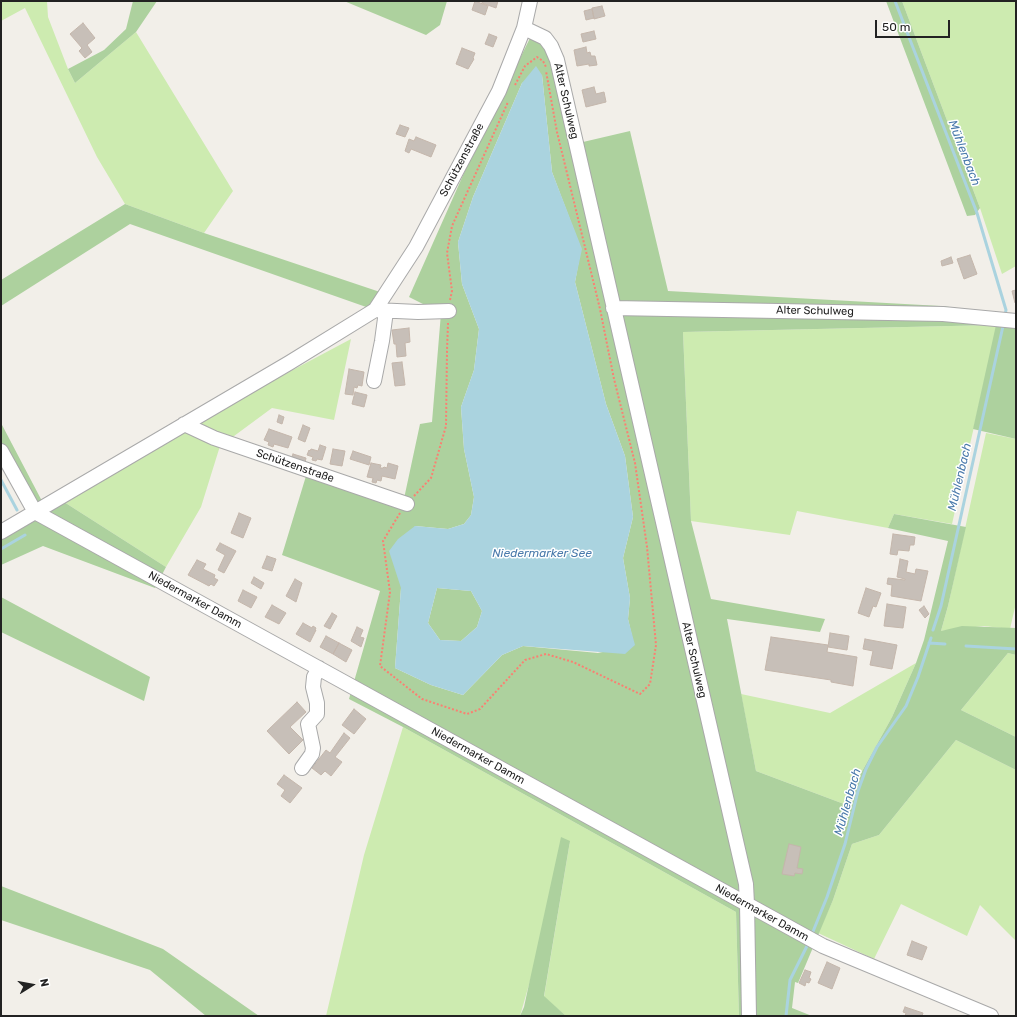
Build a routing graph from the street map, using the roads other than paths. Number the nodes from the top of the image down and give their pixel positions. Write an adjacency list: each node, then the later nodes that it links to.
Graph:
1 (530, 1): 2 (street, Schützenstraße)
2 (524, 28): 3 (street, Alter Schulweg); 4 (street, Schützenstraße)
3 (613, 308): 6 (street, Alter Schulweg); 15 (street, Alter Schulweg)
4 (380, 311): 5 (street); 7 (street); 8 (street, Schützenstraße)
5 (449, 311)
6 (1016, 321)
7 (374, 382)
8 (184, 424): 10 (street, Schützenstraße); 11 (street, Schützenstraße)
9 (1, 451): 11 (street)
10 (407, 504)
11 (35, 512): 12 (street, Schützenstraße); 13 (street, Niedermarker Damm)
12 (1, 532)
13 (319, 668): 14 (street); 15 (street, Niedermarker Damm)
14 (302, 768)
15 (747, 904): 16 (street, Alter Schulweg); 17 (street, Niedermarker Damm)
16 (749, 1016)
17 (991, 1016)

